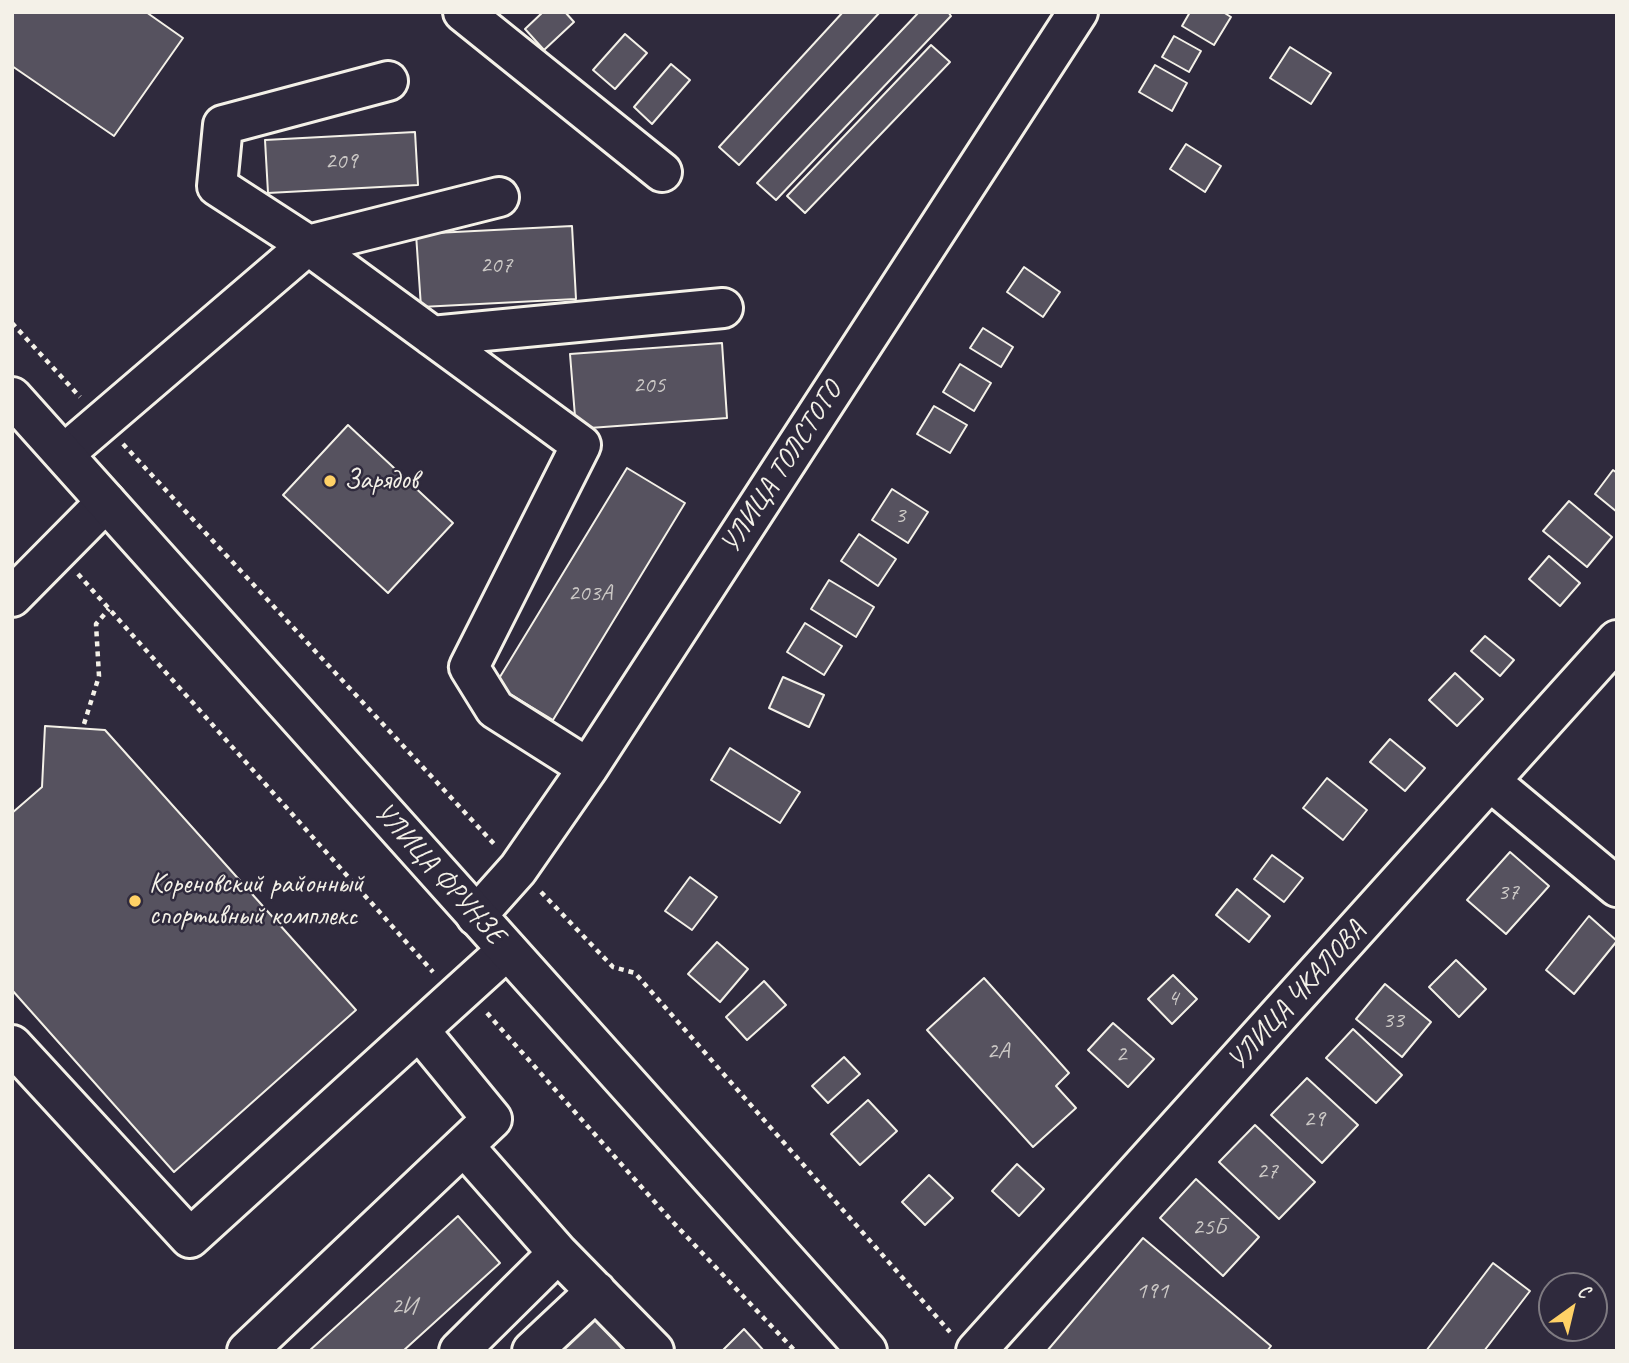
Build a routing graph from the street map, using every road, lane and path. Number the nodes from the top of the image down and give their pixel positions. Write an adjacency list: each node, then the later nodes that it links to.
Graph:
1 (463, 12): 4 (street)
2 (1078, 12): 19 (street, УЛИЦА ТОЛСТОГО)
3 (388, 81): 6 (street)
4 (662, 172)
5 (499, 197): 6 (street)
6 (308, 245): 9 (street); 11 (street)
7 (723, 308): 9 (street)
8 (12, 323): 11 (path)
9 (432, 336): 19 (street)
10 (12, 397): 12 (street, УЛИЦА ФРУНЗЕ)
11 (103, 422): 12 (street); 21 (path)
12 (64, 454): 13 (street, УЛИЦА ФРУНЗЕ)
13 (106, 502): 14 (street); 23 (street, УЛИЦА ФРУНЗЕ)
14 (58, 551): 15 (street); 16 (path)
15 (12, 597)
16 (109, 609): 18 (path); 25 (path)
17 (1617, 640): 20 (street, УЛИЦА ЧКАЛОВА)
18 (84, 724)
19 (588, 768): 21 (street, УЛИЦА ТОЛСТОГО)
20 (1491, 782): 22 (street); 31 (street, УЛИЦА ЧКАЛОВА)
21 (518, 869): 23 (street, УЛИЦА ТОЛСТОГО); 31 (path)
22 (1617, 887)
23 (476, 916): 24 (street, УЛИЦА ФРУНЗЕ)
24 (507, 950): 25 (street); 37 (street, УЛИЦА ФРУНЗЕ)
25 (465, 988): 26 (street); 36 (path)
26 (419, 1030): 27 (street); 28 (street)
27 (12, 1045)
28 (464, 1146): 29 (street); 32 (street)
29 (558, 1253): 30 (street); 33 (street)
30 (596, 1291): 34 (street); 35 (street)
31 (967, 1346)
32 (247, 1351)
33 (458, 1351)
34 (532, 1351)
35 (654, 1351)
36 (795, 1351)
37 (866, 1351)

